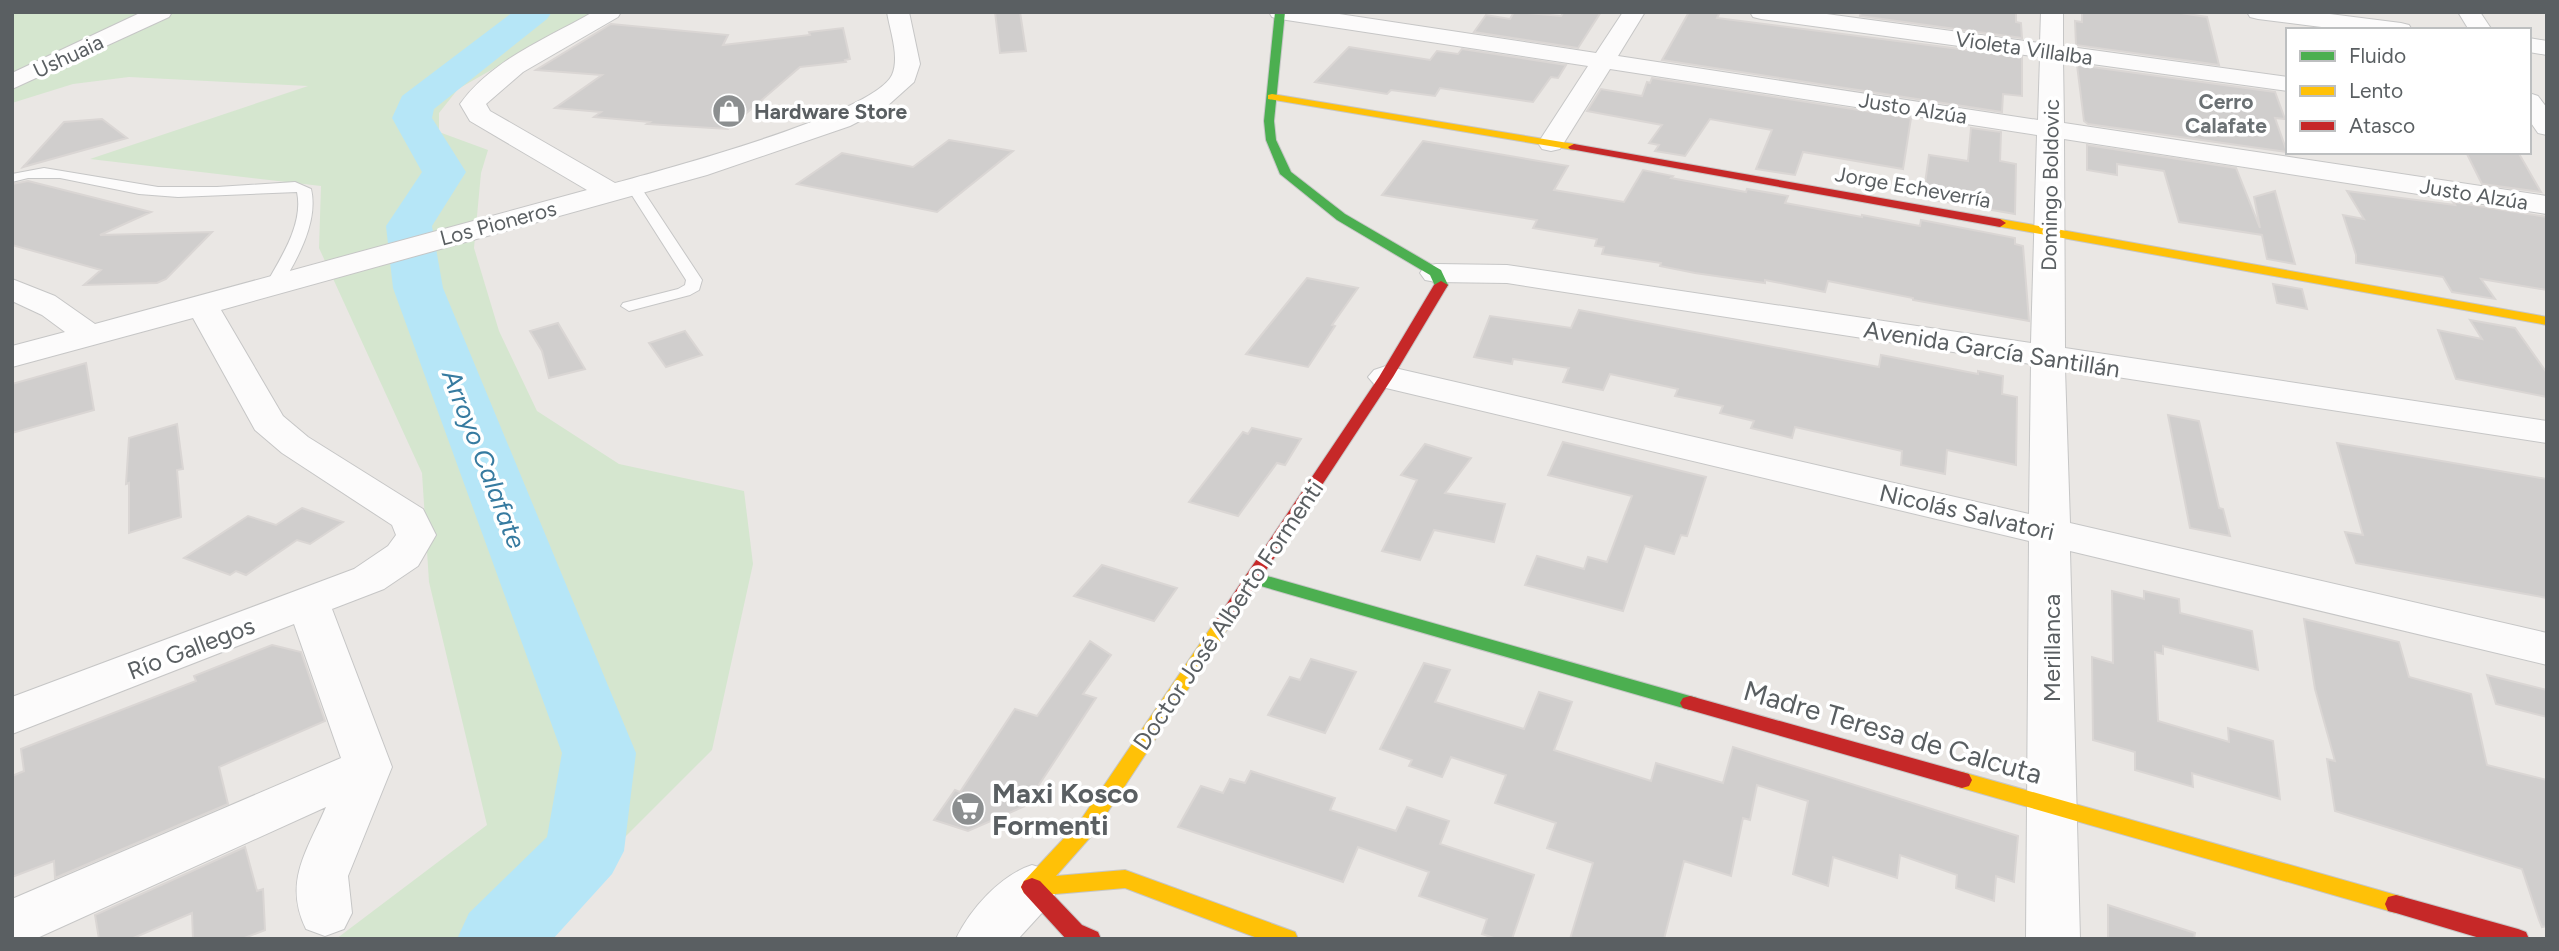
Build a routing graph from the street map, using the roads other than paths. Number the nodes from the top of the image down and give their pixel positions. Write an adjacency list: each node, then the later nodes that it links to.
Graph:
1 (161, 12): 14 (street, Ushuaia)
2 (610, 12): 20 (street)
3 (898, 12): 20 (street, Los Pioneros)
4 (1280, 12): 13 (street, Justo Alzúa); 16 (street)
5 (1634, 12): 13 (street)
6 (1761, 12): 12 (street, Violeta Villalba)
7 (2052, 12): 12 (street, Domingo Boldovic)
8 (2259, 12): 10 (street)
9 (2469, 12): 11 (street)
10 (2385, 28)
11 (2480, 28)
12 (2052, 51): 15 (street, Violeta Villalba); 17 (street, Domingo Boldovic)
13 (1602, 61): 17 (street, Justo Alzúa); 18 (street)
14 (12, 82)
15 (2286, 84)
16 (1272, 97): 18 (street, Jorge Echeverría); 23 (street)
17 (2051, 129): 21 (street, Justo Alzúa); 22 (street, Domingo Boldovic)
18 (1551, 144): 22 (street, Jorge Echeverría)
19 (12, 178): 24 (lane)
20 (621, 189): 24 (street, Los Pioneros); 27 (lane)
21 (2547, 205)
22 (2049, 232): 28 (street, Jorge Echeverría); 31 (street, Domingo Boldovic)
23 (1436, 273): 31 (street, Avenida García Santillán); 32 (street, Doctor José Alberto Formenti)
24 (273, 286): 26 (street, Los Pioneros)
25 (12, 289): 29 (street)
26 (202, 305): 29 (street, Los Pioneros); 36 (street, Río Gallegos)
27 (629, 306)
28 (2547, 321)
29 (89, 336): 30 (street, Los Pioneros)
30 (12, 357)
31 (2048, 358): 33 (street, Avenida García Santillán); 34 (street, Merillanca)
32 (1386, 377): 34 (street, Nicolás Salvatori); 35 (street, Doctor José Alberto Formenti)
33 (2547, 432)
34 (2051, 531): 37 (street, Nicolás Salvatori); 40 (street, Merillanca)
35 (1254, 578): 40 (street, Madre Teresa de Calcuta); 41 (street, Doctor José Alberto Formenti)
36 (308, 603): 38 (street, Río Gallegos); 39 (street)
37 (2547, 649)
38 (12, 716)
39 (368, 767): 42 (street); 43 (street)
40 (2052, 805): 47 (street, Merillanca); 48 (street, Madre Teresa de Calcuta)
41 (1032, 887): 44 (street, Doctor José Alberto Formenti); 45 (street); 46 (street)
42 (325, 913)
43 (12, 924)
44 (983, 939)
45 (1090, 939)
46 (1287, 939)
47 (2053, 939)
48 (2518, 939)

